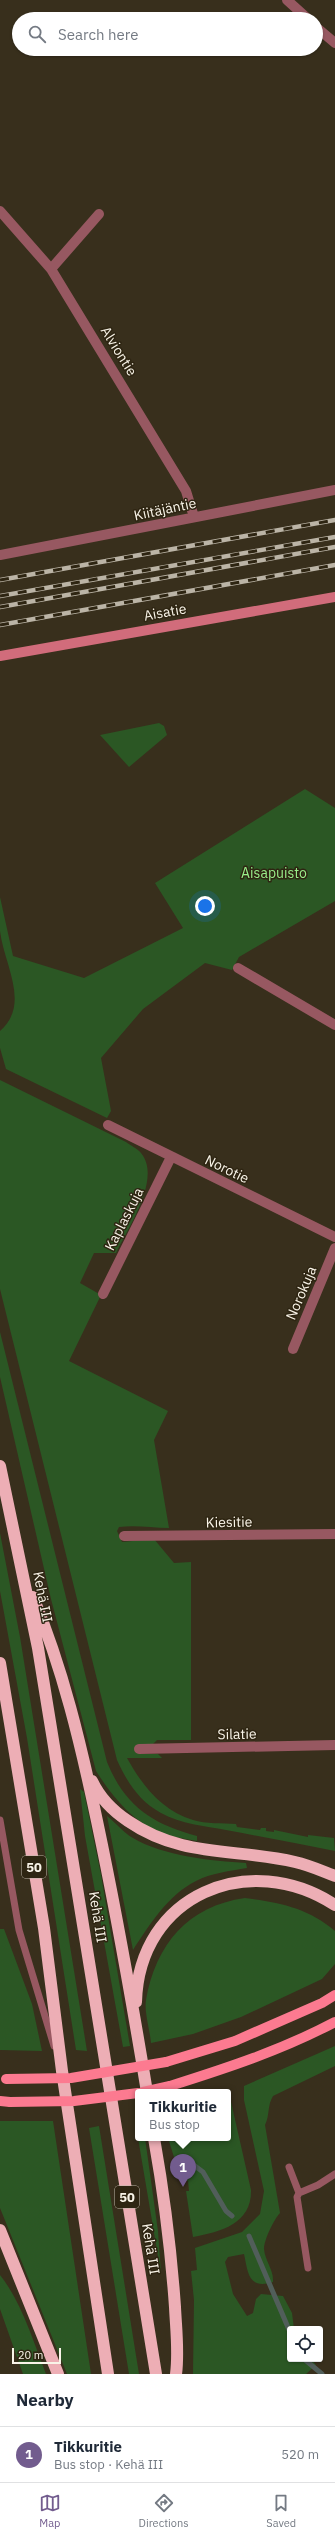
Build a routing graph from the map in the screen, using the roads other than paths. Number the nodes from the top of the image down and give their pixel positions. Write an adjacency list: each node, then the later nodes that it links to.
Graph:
1 (287, 0): 2 (street)
2 (300, 12)
3 (323, 33): 4 (street)
4 (335, 43)
5 (0, 211): 7 (street, Alviontie)
6 (99, 214): 7 (street)
7 (51, 269): 9 (street, Alviontie)
8 (335, 490): 9 (street, Kiitäjäntie)
9 (194, 517): 10 (street, Kiitäjäntie)
10 (0, 555)
11 (335, 596): 12 (street, Aisatie)
12 (0, 656)
13 (238, 968): 14 (street)
14 (335, 1025)
15 (108, 1125): 16 (street, Norotie)
16 (171, 1157): 17 (street, Norotie); 19 (street, Kaplaskuja)
17 (335, 1237)
18 (335, 1248): 20 (street, Norokuja)
19 (103, 1294)
20 (293, 1349)
21 (0, 1466): 24 (highway, Kehä III / 50)
22 (335, 1534): 23 (street, Kiesitie)
23 (124, 1536)
24 (23, 1571): 28 (highway); 49 (highway, Kehä III / 50)
25 (0, 1663): 35 (highway, 50)
26 (335, 1745): 27 (street, Silatie)
27 (139, 1749)
28 (85, 1765): 30 (highway); 34 (highway)
29 (0, 1820): 35 (lane)
30 (335, 1876)
31 (335, 1905): 34 (highway)
32 (335, 1994): 36 (main road, bridge)
33 (335, 2022): 38 (main road, bridge)
34 (135, 2023): 37 (highway)
35 (62, 2071): 48 (highway, 50)
36 (3, 2079)
37 (146, 2089)
38 (156, 2089)
39 (135, 2093): 40 (main road, bridge)
40 (5, 2101)
41 (154, 2141): 50 (highway)
42 (289, 2167): 44 (lane)
43 (335, 2174): 44 (lane)
44 (299, 2193): 46 (lane)
45 (0, 2230): 47 (highway)
46 (308, 2268)
47 (58, 2374)
48 (108, 2374)
49 (156, 2374)
50 (176, 2374)

